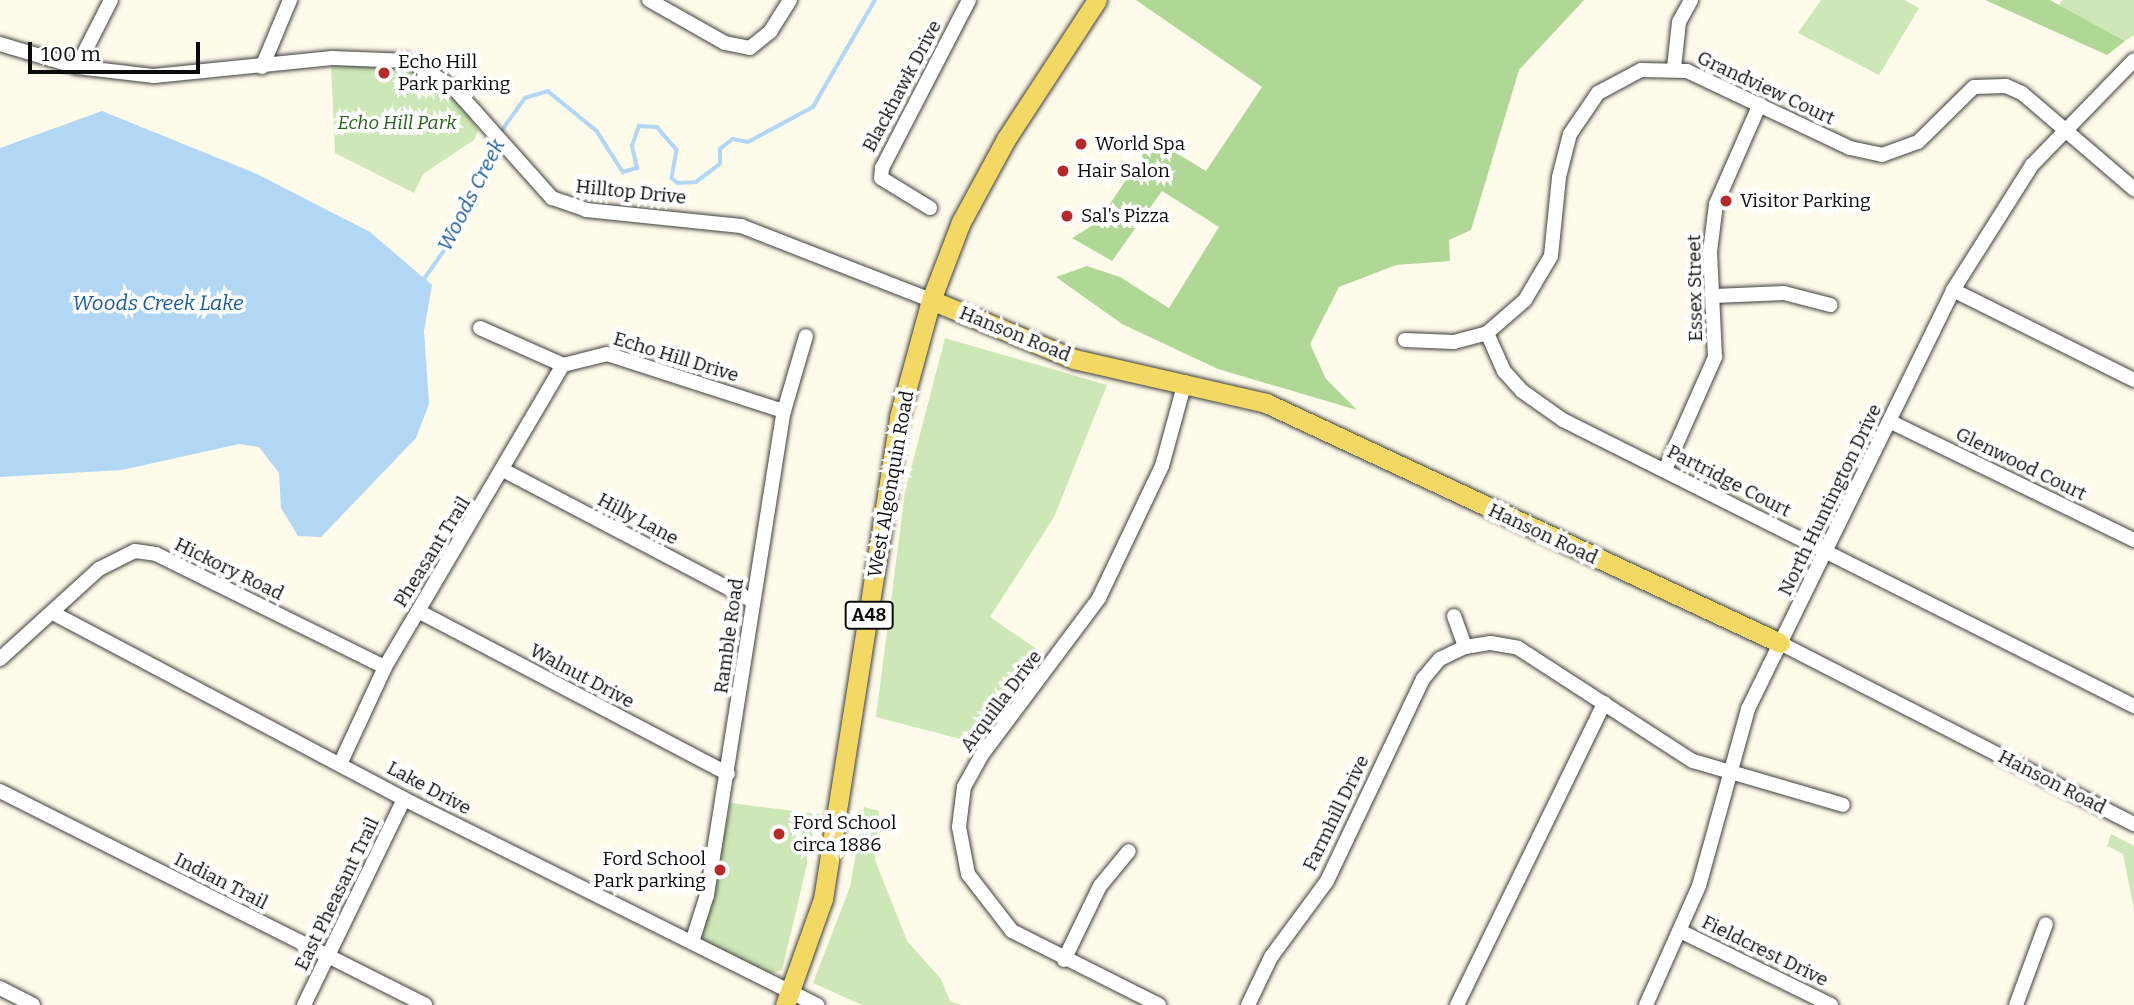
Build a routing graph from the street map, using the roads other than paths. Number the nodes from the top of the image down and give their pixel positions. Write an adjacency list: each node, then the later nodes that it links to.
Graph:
1 (111, 0): 10 (street)
2 (290, 0): 11 (street)
3 (649, 0): 7 (street)
4 (969, 0): 16 (street, Blackhawk Drive)
5 (1097, 0): 19 (main road, West Algonquin Road / A48)
6 (1691, 0): 12 (street)
7 (787, 5)
8 (0, 44): 10 (street, Hilltop Drive)
9 (2134, 60): 14 (street, North Huntington Drive)
10 (77, 67): 11 (street, Hilltop Drive)
11 (262, 67): 19 (street, Hilltop Drive)
12 (1674, 68): 13 (street, Grandview Court); 22 (street, Grandview Court)
13 (1760, 104): 14 (street, Grandview Court); 18 (street, Essex Street)
14 (2062, 129): 15 (street, Grandview Court); 17 (street, North Huntington Drive)
15 (2134, 189)
16 (930, 208)
17 (1952, 290): 26 (street); 29 (street, North Huntington Drive)
18 (1714, 296): 20 (street); 30 (street, Essex Street)
19 (931, 300): 27 (main road, Hanson Road); 58 (main road, West Algonquin Road / A48)
20 (1830, 305)
21 (480, 328): 25 (street)
22 (1487, 333): 24 (street, Grandview Court); 30 (street, Partridge Court)
23 (806, 336): 28 (street, Ramble Road)
24 (1405, 340)
25 (563, 365): 28 (street, Echo Hill Drive); 31 (street, Pheasant Trail)
26 (2134, 380)
27 (1185, 382): 38 (main road, Hanson Road); 56 (street, Arquilla Drive)
28 (784, 411): 34 (street, Ramble Road)
29 (1891, 422): 32 (street, Glenwood Court); 33 (street, North Huntington Drive)
30 (1665, 470): 33 (street, Partridge Court)
31 (505, 471): 34 (street, Hilly Lane); 35 (street, Pheasant Trail)
32 (2134, 540)
33 (1824, 554): 38 (street, North Huntington Drive); 43 (street, Partridge Court)
34 (753, 601): 45 (street, Ramble Road)
35 (418, 611): 41 (street, Pheasant Trail); 45 (street, Walnut Drive)
36 (53, 613): 40 (street, Hickory Road); 41 (street, Hickory Road); 44 (street, Lake Drive)
37 (1454, 616): 39 (street)
38 (1780, 643): 46 (street, North Huntington Drive); 50 (street, Hanson Road)
39 (1465, 647): 42 (street, Farmhill Drive); 64 (street, Farmhill Drive)
40 (0, 659)
41 (385, 667): 44 (street, Pheasant Trail)
42 (1604, 703): 46 (street, Farmhill Drive); 65 (street)
43 (2134, 706)
44 (341, 762): 48 (street, Lake Drive)
45 (728, 774): 54 (street, Ramble Road)
46 (1729, 775): 49 (street, Farmhill Drive); 53 (street, North Huntington Drive)
47 (0, 791): 55 (street, Indian Trail)
48 (404, 799): 54 (street, Lake Drive); 55 (street, East Pheasant Trail)
49 (1843, 805)
50 (2134, 824)
51 (1129, 852): 56 (street)
52 (2046, 924): 68 (street)
53 (1682, 932): 66 (street, North Huntington Drive); 67 (street, Fieldcrest Drive)
54 (692, 942): 58 (street, Lake Drive)
55 (328, 956): 60 (street, East Pheasant Trail); 61 (street, Indian Trail)
56 (1064, 960): 63 (street, Arquilla Drive)
57 (0, 988): 59 (street)
58 (789, 998): 62 (street, Lake Drive)
59 (33, 1005)
60 (304, 1005)
61 (425, 1005)
62 (818, 1005)
63 (1159, 1005)
64 (1248, 1005)
65 (1457, 1005)
66 (1646, 1005)
67 (1831, 1005)
68 (2015, 1005)

